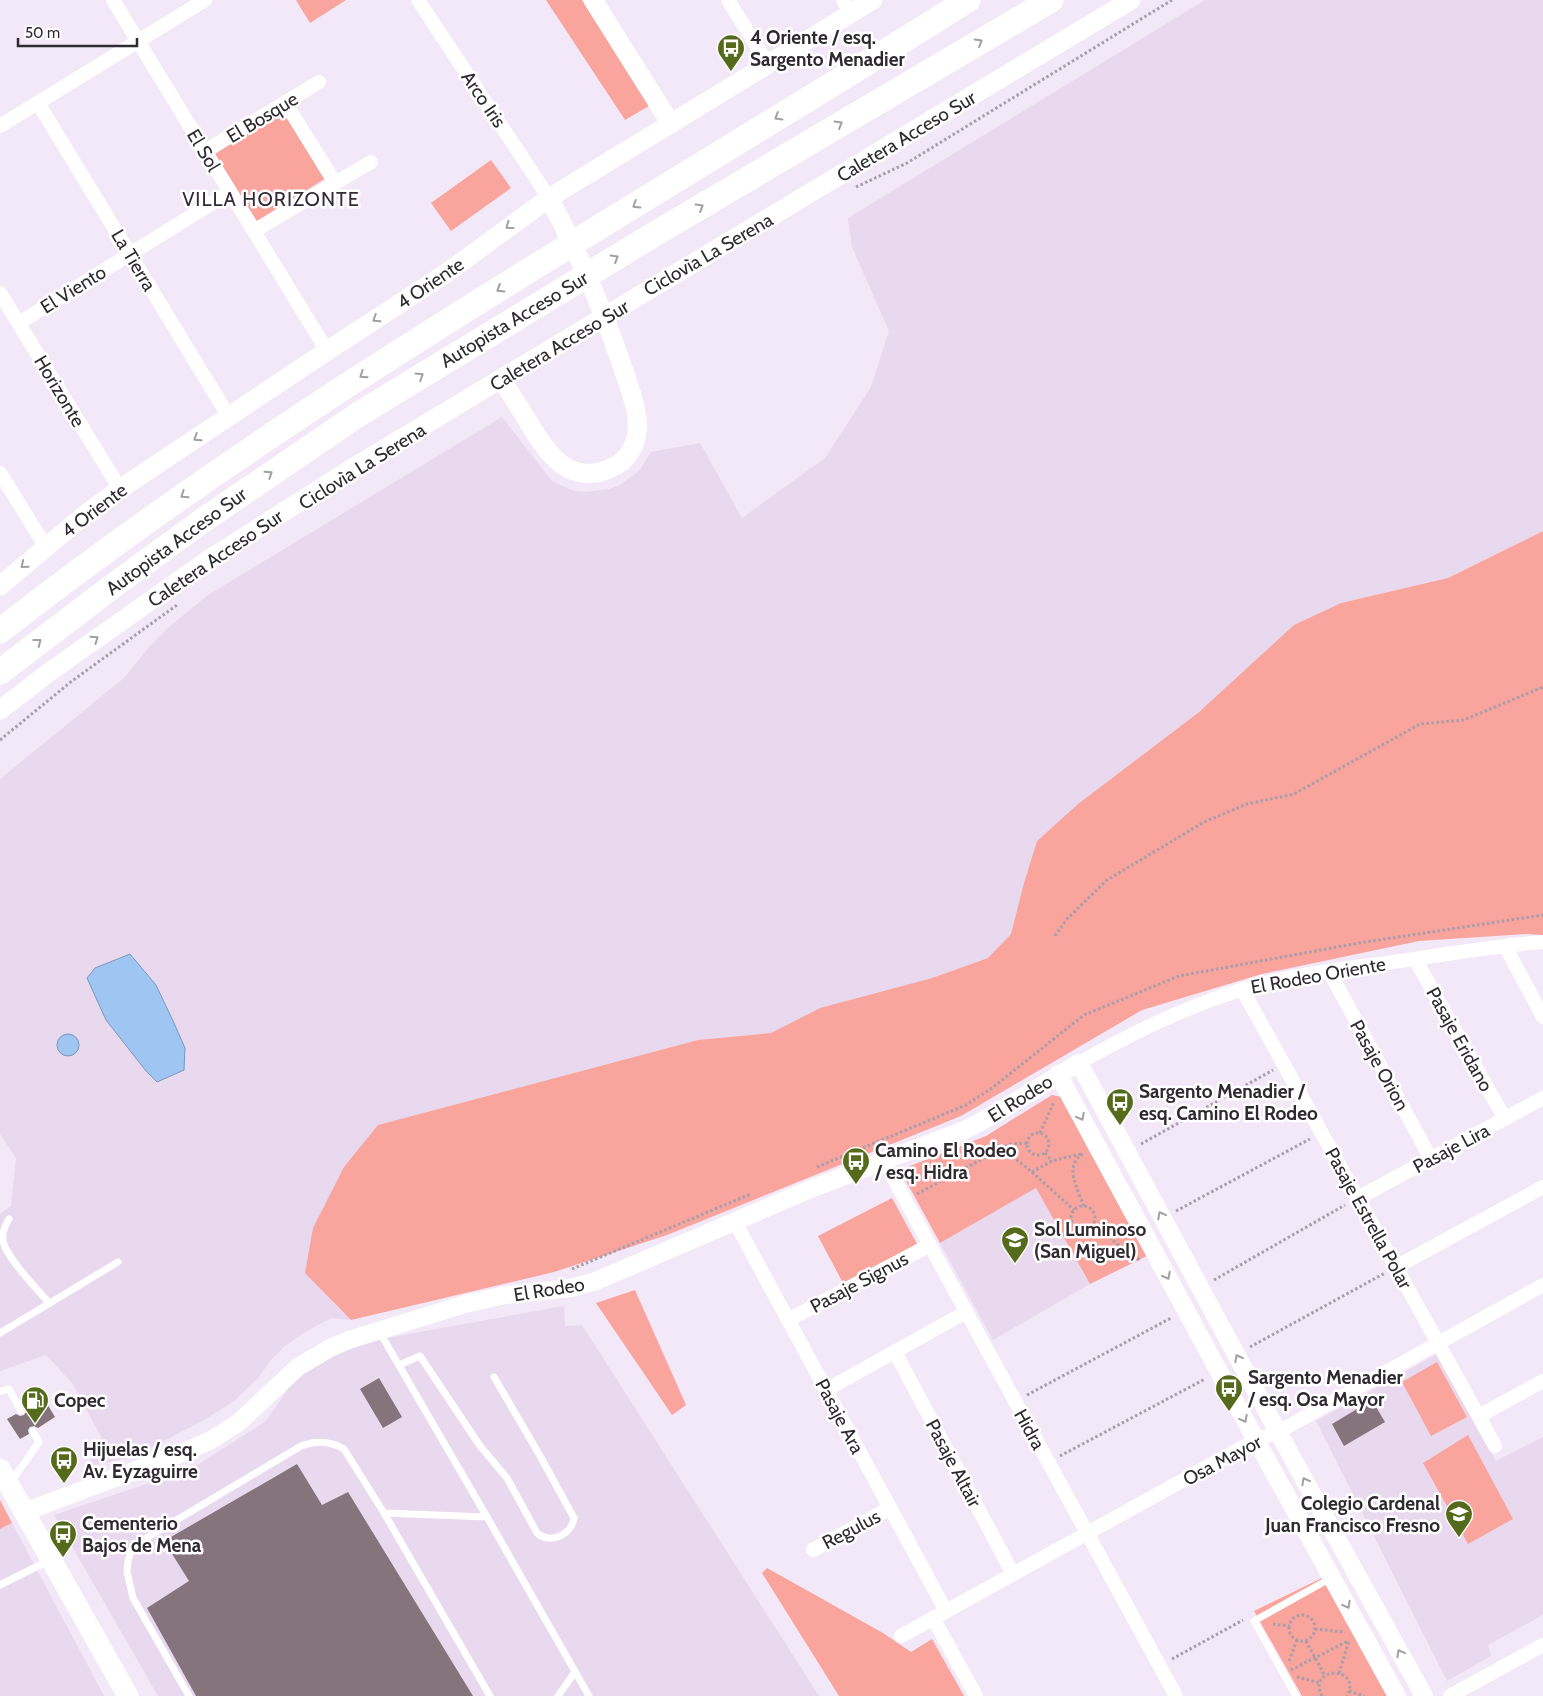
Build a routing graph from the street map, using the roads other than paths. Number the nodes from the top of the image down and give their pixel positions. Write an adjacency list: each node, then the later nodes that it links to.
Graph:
1 (113, 0): 11 (street, El Sol)
2 (205, 0): 11 (street)
3 (418, 0): 22 (street, Arco Iris)
4 (592, 0): 16 (main road)
5 (728, 0): 12 (street)
6 (873, 0): 10 (main road, 4 Oriente)
7 (968, 0): 34 (highway, Autopista Acceso Sur, one-way to 34)
8 (1051, 0): 35 (highway, Autopista Acceso Sur, one-way to 8)
9 (1131, 0): 28 (main road, Caletera Acceso Sur)
10 (847, 7): 12 (main road, 4 Oriente)
11 (138, 41): 15 (street); 18 (street, El Sol)
12 (768, 64): 16 (main road, 4 Oriente)
13 (319, 82): 14 (street, El Bosque)
14 (285, 102): 18 (street, El Bosque); 20 (street)
15 (38, 103): 17 (street); 24 (street, La Tierra)
16 (670, 124): 22 (main road, 4 Oriente)
17 (0, 126)
18 (205, 151): 21 (street, El Sol)
19 (371, 162): 20 (street)
20 (334, 183): 23 (street)
21 (230, 192): 23 (street, El Sol); 24 (street, El Viento)
22 (549, 198): 27 (main road, 4 Oriente, one-way to 27); 28 (main road)
23 (254, 231): 27 (street, El Sol)
24 (130, 254): 26 (street, El Viento); 29 (street, La Tierra)
25 (0, 293): 26 (street, Horizonte)
26 (19, 323): 31 (street, Horizonte)
27 (327, 351): 29 (main road, 4 Oriente)
28 (502, 380): 36 (main road, Caletera Acceso Sur, one-way to 28)
29 (229, 417): 31 (main road, 4 Oriente, one-way to 31)
30 (0, 473): 32 (street)
31 (120, 489): 32 (main road, 4 Oriente)
32 (46, 548): 33 (main road, 4 Oriente, one-way to 33)
33 (0, 586)
34 (0, 631)
35 (0, 672)
36 (0, 710)
37 (1543, 942): 38 (street, El Rodeo Oriente)
38 (1505, 946): 39 (street, El Rodeo Oriente); 42 (street)
39 (1415, 958): 40 (street, El Rodeo Oriente); 46 (street, Pasaje Eridano)
40 (1329, 971): 41 (street, El Rodeo Oriente); 47 (street, Pasaje Orion)
41 (1242, 989): 43 (street, El Rodeo Oriente); 50 (street, Pasaje Estrella Polar)
42 (1543, 1017)
43 (1079, 1062): 44 (street, El Rodeo); 72 (street, one-way to 43)
44 (1058, 1074): 48 (street, El Rodeo); 73 (street, one-way to 73)
45 (1543, 1098): 46 (street, Pasaje Lira)
46 (1504, 1119): 47 (street, Pasaje Lira)
47 (1431, 1159): 50 (street, Pasaje Lira)
48 (884, 1161): 52 (street, El Rodeo); 53 (street, Hidra)
49 (1543, 1187): 55 (street)
50 (1358, 1198): 55 (street, Pasaje Estrella Polar)
51 (9, 1219): 57 (lane)
52 (735, 1222): 59 (street, Pasaje Ara); 60 (street, El Rodeo)
53 (930, 1245): 58 (street, Hidra); 59 (street, Pasaje Signus)
54 (118, 1262): 57 (lane)
55 (1396, 1267): 62 (street, Pasaje Estrella Polar)
56 (1543, 1285): 62 (street, Osa Mayor)
57 (49, 1304): 61 (lane)
58 (966, 1312): 63 (street); 80 (street, Hidra)
59 (788, 1320): 67 (street, Pasaje Ara)
60 (378, 1331): 64 (lane); 77 (street, El Rodeo)
61 (0, 1334)
62 (1438, 1343): 70 (street, Pasaje Estrella Polar); 72 (street, Osa Mayor)
63 (895, 1352): 67 (street); 83 (street, Pasaje Altair)
64 (398, 1365): 65 (lane); 79 (lane)
65 (494, 1377)
66 (1543, 1381): 70 (street)
67 (826, 1390): 76 (street, Pasaje Ara)
68 (0, 1391): 69 (lane)
69 (21, 1411)
70 (1479, 1416): 74 (street, Pasaje Estrella Polar)
71 (33, 1431): 75 (lane)
72 (1278, 1432): 73 (street, Osa Mayor); 100 (street, one-way to 72)
73 (1256, 1440): 80 (street, Osa Mayor); 84 (street)
74 (1495, 1446)
75 (4, 1476): 77 (main road)
76 (890, 1508): 81 (street, Regulus); 86 (street, Pasaje Ara)
77 (24, 1512): 82 (main road)
78 (384, 1513): 79 (lane); 92 (lane); 93 (lane)
79 (487, 1517): 90 (lane)
80 (1087, 1533): 83 (street, Osa Mayor); 97 (street, Hidra)
81 (812, 1550)
82 (51, 1560): 85 (lane); 91 (main road)
83 (1013, 1574): 86 (street, Osa Mayor)
84 (1332, 1578): 98 (lane); 99 (street, one-way to 99)
85 (0, 1585)
86 (946, 1611): 87 (street, Osa Mayor)
87 (933, 1618): 88 (street, Osa Mayor); 96 (street)
88 (901, 1636)
89 (1543, 1645): 101 (street)
90 (575, 1672): 94 (lane); 95 (lane)
91 (128, 1696)
92 (189, 1696)
93 (490, 1696)
94 (558, 1696)
95 (589, 1696)
96 (976, 1696)
97 (1176, 1696)
98 (1296, 1696)
99 (1397, 1696)
100 (1424, 1696)
101 (1450, 1696)

